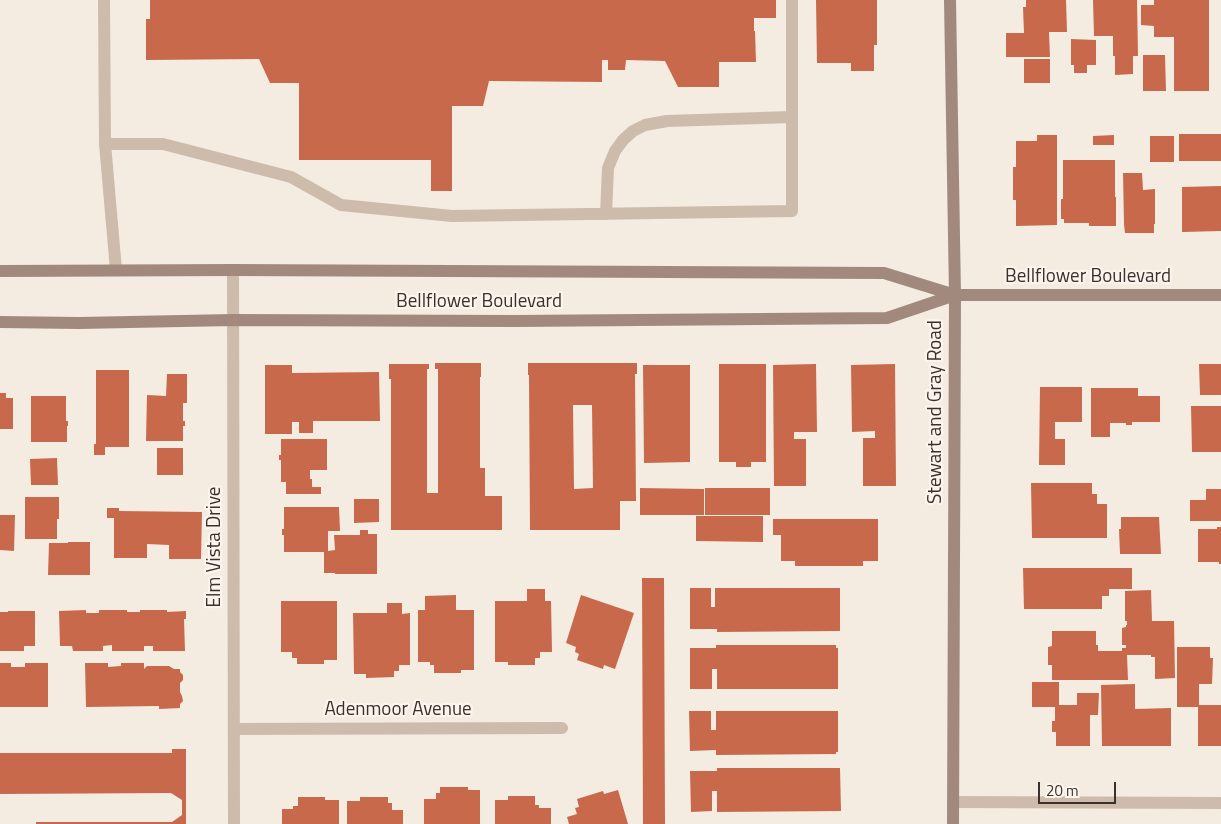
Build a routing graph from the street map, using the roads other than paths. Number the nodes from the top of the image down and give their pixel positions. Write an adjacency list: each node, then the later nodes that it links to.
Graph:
1 (104, 0): 5 (street)
2 (792, 0): 4 (street)
3 (950, 0): 10 (main road, Stewart and Gray Road)
4 (792, 117): 6 (street); 6 (street)
5 (105, 144): 6 (street); 7 (street)
6 (606, 214)
7 (116, 270): 8 (main road, Bellflower Boulevard); 9 (main road, Bellflower Boulevard)
8 (233, 270): 10 (main road, Bellflower Boulevard); 12 (street, Elm Vista Drive)
9 (0, 271)
10 (955, 295): 11 (main road, Bellflower Boulevard); 12 (main road, Bellflower Boulevard); 16 (main road, Stewart and Gray Road)
11 (1221, 295)
12 (233, 320): 13 (main road, Bellflower Boulevard); 15 (street, Elm Vista Drive)
13 (0, 322)
14 (562, 728): 15 (street, Adenmoor Avenue)
15 (234, 729): 18 (street, Elm Vista Drive)
16 (953, 802): 17 (street); 19 (main road, Stewart and Gray Road)
17 (1221, 803)
18 (234, 824)
19 (953, 824)

